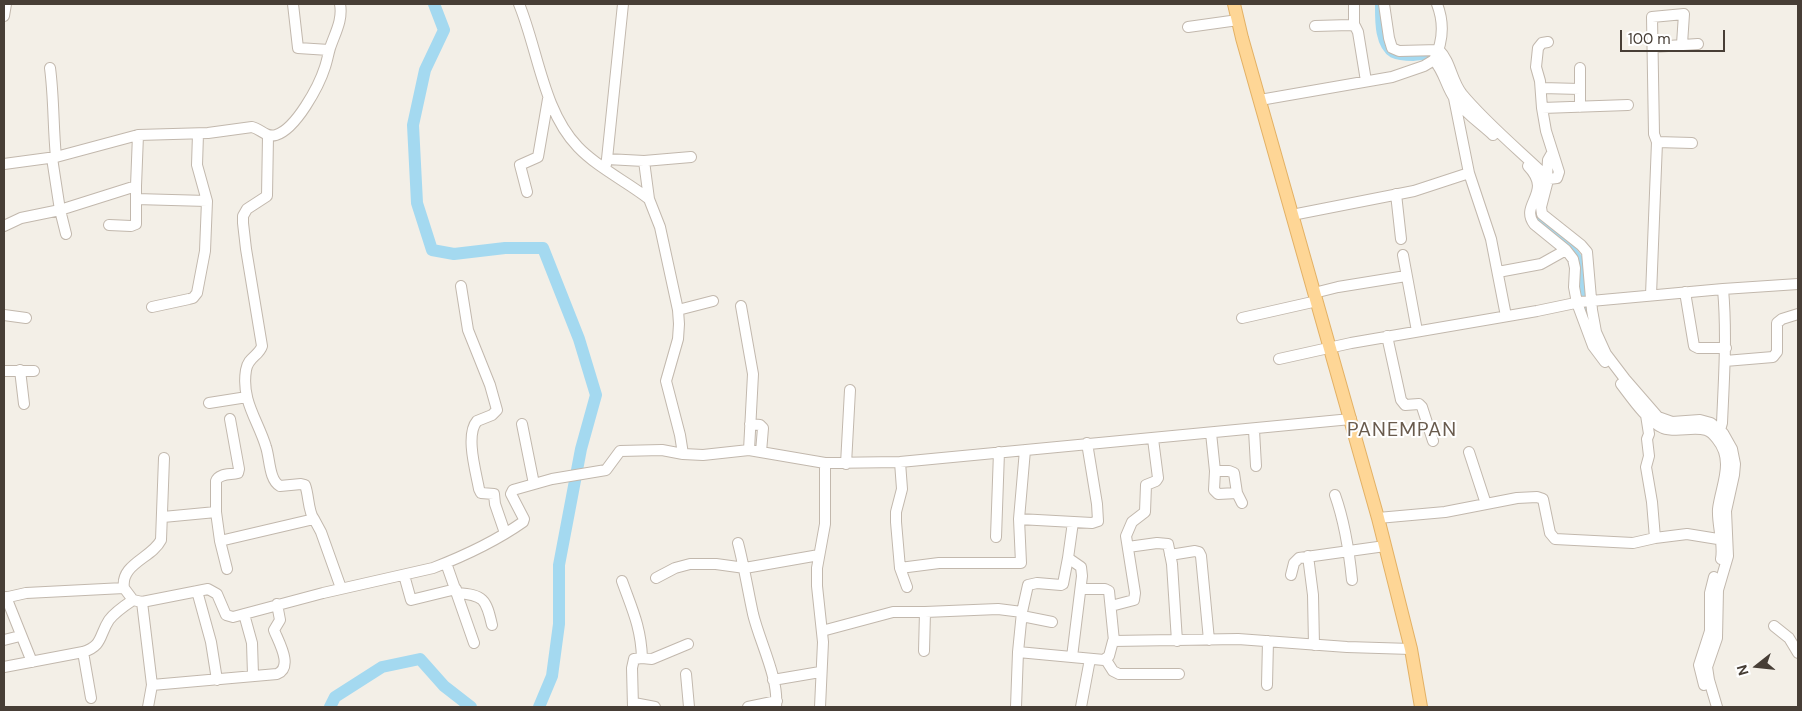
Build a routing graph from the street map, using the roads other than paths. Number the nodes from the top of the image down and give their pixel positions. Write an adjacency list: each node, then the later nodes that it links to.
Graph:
1 (6, 4): 10 (street)
2 (293, 4): 19 (street)
3 (340, 4): 19 (street)
4 (519, 4): 27 (street)
5 (623, 4): 41 (street)
6 (1234, 4): 11 (main road)
7 (1354, 4): 13 (street)
8 (1384, 4): 20 (street)
9 (1437, 4): 20 (street)
10 (4, 16)
11 (1238, 20): 14 (street); 28 (main road)
12 (1315, 26): 13 (street)
13 (1354, 26): 23 (street)
14 (1188, 27)
15 (1548, 42): 24 (street)
16 (1682, 44): 17 (street); 18 (street); 18 (street)
17 (1698, 44)
18 (1653, 47): 35 (street)
19 (330, 50): 34 (street)
20 (1437, 55): 23 (street); 26 (street); 43 (street)
21 (50, 68): 38 (street)
22 (1580, 68): 25 (street)
23 (1366, 81): 28 (street)
24 (1542, 88): 25 (street); 31 (street)
25 (1580, 89): 30 (street)
26 (1454, 97): 42 (street); 43 (street)
27 (548, 99): 41 (street); 45 (street)
28 (1260, 100): 51 (main road)
29 (1628, 105): 30 (street)
30 (1580, 107): 31 (street)
31 (1542, 108): 43 (street)
32 (198, 134): 33 (street); 34 (street); 49 (street)
33 (138, 135): 38 (street); 44 (street)
34 (268, 136): 87 (street)
35 (1657, 142): 36 (street); 64 (street)
36 (1692, 143)
37 (691, 157): 39 (street)
38 (54, 158): 40 (street); 50 (street)
39 (644, 161): 41 (street); 48 (street)
40 (4, 164)
41 (606, 164): 48 (street)
42 (1469, 173): 46 (street); 58 (street)
43 (1544, 180): 56 (street); 67 (street)
44 (136, 186): 47 (street); 50 (street)
45 (528, 192)
46 (1396, 194): 51 (street); 55 (street)
47 (136, 199): 49 (street); 52 (street)
48 (649, 199): 70 (street)
49 (207, 201): 69 (street)
50 (60, 210): 53 (street); 54 (street)
51 (1292, 215): 65 (main road)
52 (109, 225)
53 (4, 226)
54 (66, 234)
55 (1401, 239)
56 (1566, 250): 58 (street); 67 (street)
57 (1403, 255): 59 (street)
58 (1498, 272): 73 (street)
59 (1406, 276): 65 (street); 76 (street)
60 (1798, 284): 62 (street)
61 (460, 286): 124 (street)
62 (1723, 289): 63 (street); 79 (street)
63 (1685, 292): 64 (street); 79 (street)
64 (1651, 295): 67 (street)
65 (1316, 297): 75 (street); 78 (main road)
66 (713, 301): 70 (street)
67 (1584, 302): 73 (street); 85 (street); 85 (street)
68 (741, 306): 94 (street)
69 (152, 307)
70 (678, 310): 106 (street)
71 (1798, 314): 81 (street)
72 (4, 315): 74 (street)
73 (1506, 316): 76 (street)
74 (26, 318)
75 (1242, 318)
76 (1417, 330): 77 (street)
77 (1387, 336): 78 (street); 99 (street)
78 (1331, 348): 80 (street); 92 (main road)
79 (1726, 348): 81 (street)
80 (1279, 360)
81 (1725, 362): 97 (street)
82 (20, 370): 83 (street); 84 (street); 89 (street)
83 (4, 371)
84 (34, 371)
85 (1623, 381): 90 (street); 97 (street)
86 (850, 390): 110 (street)
87 (247, 397): 88 (street); 121 (street)
88 (209, 402)
89 (24, 404)
90 (1646, 414): 97 (street); 126 (street)
91 (230, 419): 118 (street)
92 (1351, 420): 95 (street); 120 (main road)
93 (522, 424): 113 (street)
94 (750, 424): 101 (street); 103 (street)
95 (1254, 430): 96 (street); 111 (street)
96 (1211, 433): 98 (street); 112 (street)
97 (1719, 434): 127 (street)
98 (1153, 438): 100 (street); 131 (street)
99 (1433, 441)
100 (1088, 443): 102 (street); 123 (street)
101 (749, 450): 103 (street); 106 (street)
102 (1025, 450): 104 (street); 122 (street)
103 (761, 452): 109 (street)
104 (999, 452): 108 (street); 125 (street)
105 (1469, 452): 117 (street)
106 (683, 454): 113 (street)
107 (164, 458): 119 (street)
108 (900, 462): 110 (street); 139 (street)
109 (826, 463): 110 (street); 133 (street)
110 (846, 464)
111 (1256, 466)
112 (1215, 471): 114 (street); 114 (street)
113 (534, 484): 124 (street)
114 (1237, 493): 116 (street)
115 (1335, 495): 132 (street)
116 (1242, 503)
117 (1486, 504): 120 (street); 126 (street)
118 (216, 512): 119 (street); 128 (street)
119 (163, 517): 147 (street)
120 (1378, 518): 130 (main road)
121 (314, 519): 128 (street); 148 (street)
122 (1020, 519): 123 (street); 139 (street)
123 (1073, 522): 136 (street)
124 (506, 534): 137 (street)
125 (996, 537)
126 (1655, 538): 127 (street)
127 (1724, 540): 182 (street)
128 (220, 541): 140 (street)
129 (738, 543): 138 (street)
130 (1385, 546): 132 (street); 172 (main road)
131 (1128, 547): 134 (street); 155 (street)
132 (1349, 552): 135 (street); 144 (street)
133 (819, 555): 138 (street); 162 (street)
134 (1170, 555): 165 (street); 167 (street)
135 (1308, 556): 142 (street); 171 (street)
136 (1068, 558): 149 (street); 158 (street)
137 (446, 563): 141 (street); 151 (street)
138 (745, 568): 143 (street); 189 (street)
139 (900, 568): 146 (street)
140 (227, 569)
141 (404, 575): 148 (street); 151 (street)
142 (1291, 575)
143 (656, 578)
144 (1352, 580)
145 (622, 581): 178 (street)
146 (907, 587)
147 (124, 588): 152 (street); 153 (street)
148 (341, 588): 154 (street)
149 (1082, 589): 155 (street); 177 (street)
150 (197, 591): 153 (street); 157 (street); 188 (street)
151 (456, 591): 160 (street); 169 (street)
152 (5, 598): 163 (street)
153 (138, 601): 174 (street); 190 (street)
154 (277, 604): 157 (street); 187 (street)
155 (1111, 606): 166 (street)
156 (925, 612): 158 (street); 162 (street); 173 (street)
157 (244, 614): 187 (street)
158 (1022, 614): 159 (street); 175 (street)
159 (1052, 622)
160 (492, 625)
161 (1774, 626): 176 (street)
162 (822, 631): 184 (street)
163 (20, 636): 164 (street); 181 (street)
164 (4, 640)
165 (1209, 640): 167 (street); 168 (street)
166 (1114, 641): 167 (street); 180 (street)
167 (1177, 641)
168 (1268, 641): 171 (street); 191 (street)
169 (474, 643)
170 (688, 644): 178 (street)
171 (1314, 645): 172 (street)
172 (1411, 649): 202 (main road)
173 (924, 651)
174 (83, 652): 181 (street); 192 (street)
175 (1018, 652): 177 (street); 200 (street)
176 (1798, 653)
177 (1072, 657): 179 (street)
178 (642, 658): 195 (street)
179 (1090, 659): 180 (street); 201 (street)
180 (1106, 660): 186 (street)
181 (32, 662): 183 (street)
182 (1703, 666): 203 (street); 204 (street)
183 (4, 667)
184 (820, 672): 189 (street); 199 (street)
185 (686, 674): 197 (street)
186 (1179, 674)
187 (253, 675): 188 (street)
188 (217, 680): 190 (street)
189 (774, 680): 194 (street)
190 (152, 685): 193 (street)
191 (1268, 685)
192 (91, 698)
193 (148, 704)
194 (777, 704): 198 (street)
195 (634, 705): 196 (street)
196 (655, 707)
197 (689, 707)
198 (748, 707)
199 (820, 707)
200 (1016, 707)
201 (1082, 707)
202 (1421, 707)
203 (1710, 707)
204 (1718, 707)

